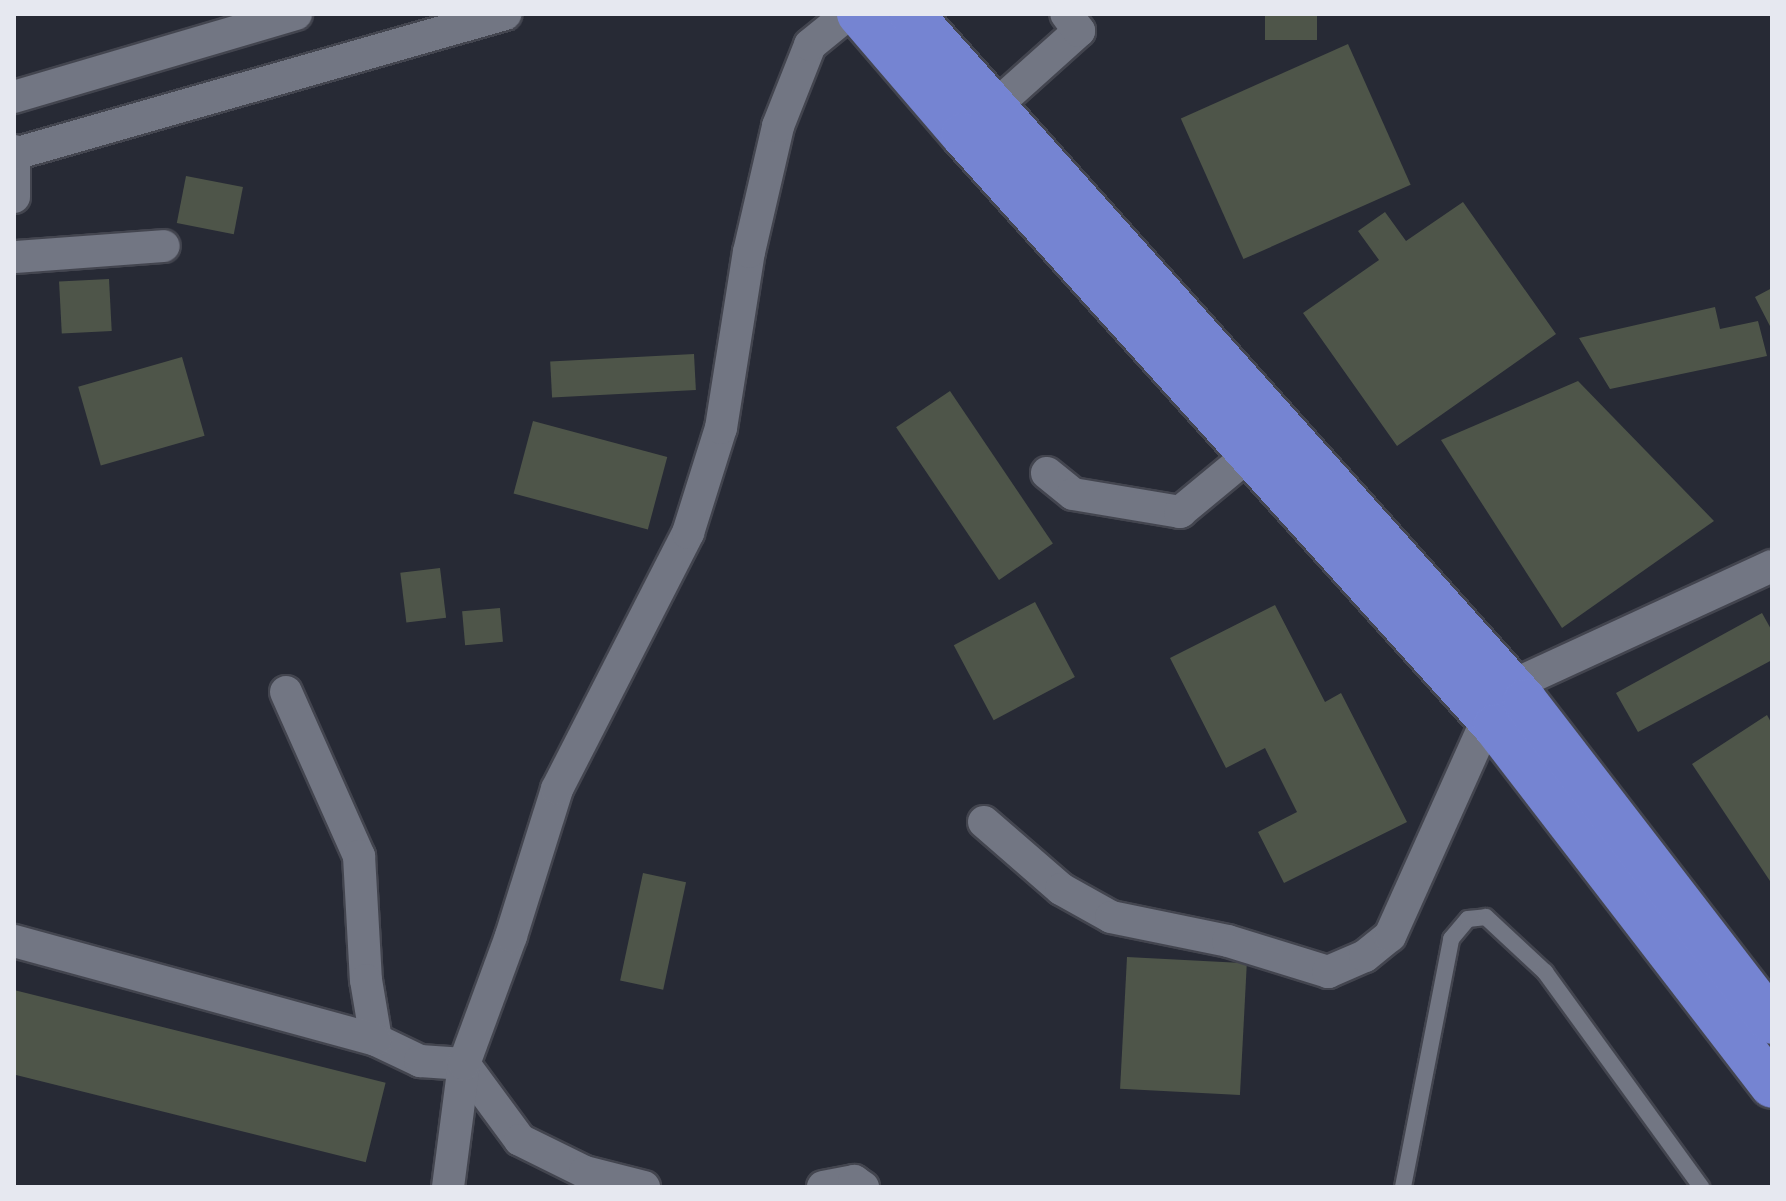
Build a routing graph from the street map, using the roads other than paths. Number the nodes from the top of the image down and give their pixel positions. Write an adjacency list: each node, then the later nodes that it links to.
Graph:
1 (296, 14): 7 (street)
2 (505, 14): 9 (street)
3 (848, 14): 23 (street)
4 (859, 14): 13 (highway)
5 (911, 14): 8 (highway)
6 (1066, 14): 8 (street)
7 (14, 97)
8 (992, 109): 15 (highway)
9 (14, 153): 10 (street)
10 (14, 197)
11 (164, 246): 12 (street)
12 (14, 257)
13 (1250, 454): 14 (street); 15 (highway)
14 (1047, 473)
15 (1328, 511): 18 (highway)
16 (1772, 566): 18 (street)
17 (286, 692): 22 (street)
18 (1500, 702): 19 (street); 21 (highway); 24 (highway)
19 (984, 822)
20 (14, 941): 22 (street)
21 (1772, 1022)
22 (376, 1040): 23 (street)
23 (464, 1064): 25 (street); 26 (street)
24 (1772, 1086)
25 (448, 1187)
26 (644, 1187)
27 (823, 1187): 28 (street)
28 (863, 1187)
29 (1403, 1187): 30 (lane)
30 (1701, 1187)

